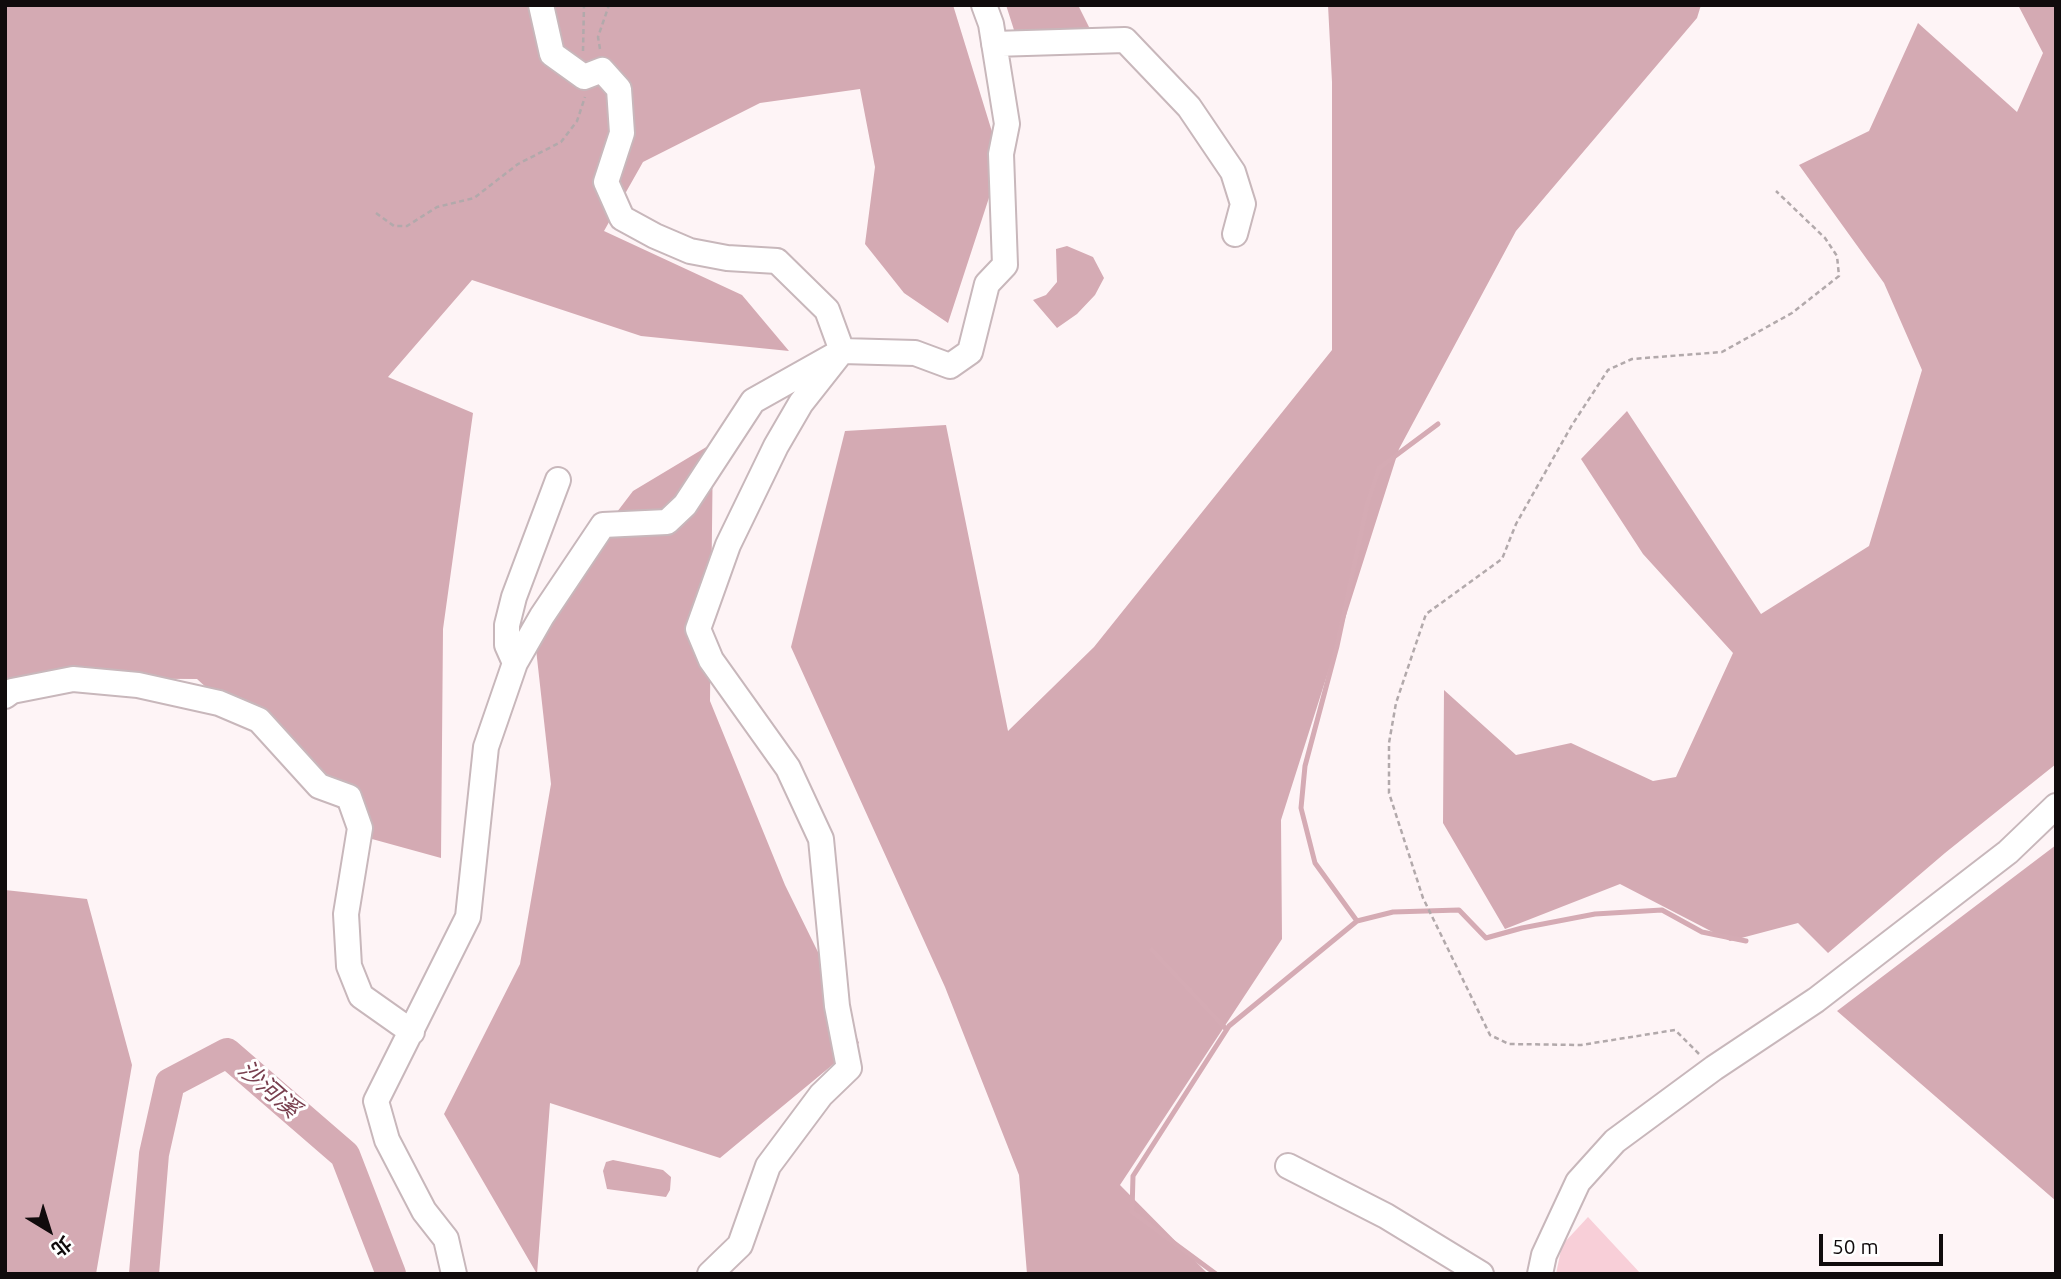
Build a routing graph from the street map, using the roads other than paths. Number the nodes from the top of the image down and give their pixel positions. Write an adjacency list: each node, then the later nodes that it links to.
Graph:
1 (541, 5): 5 (street)
2 (984, 5): 3 (street)
3 (994, 44): 4 (street); 5 (street)
4 (1235, 234)
5 (842, 351): 7 (street); 13 (street)
6 (558, 480): 7 (street)
7 (515, 663): 10 (street)
8 (5, 696): 10 (street)
9 (2056, 806): 15 (street)
10 (412, 1032): 12 (street)
11 (1288, 1166): 14 (street)
12 (454, 1274)
13 (710, 1274)
14 (1481, 1274)
15 (1540, 1274)

